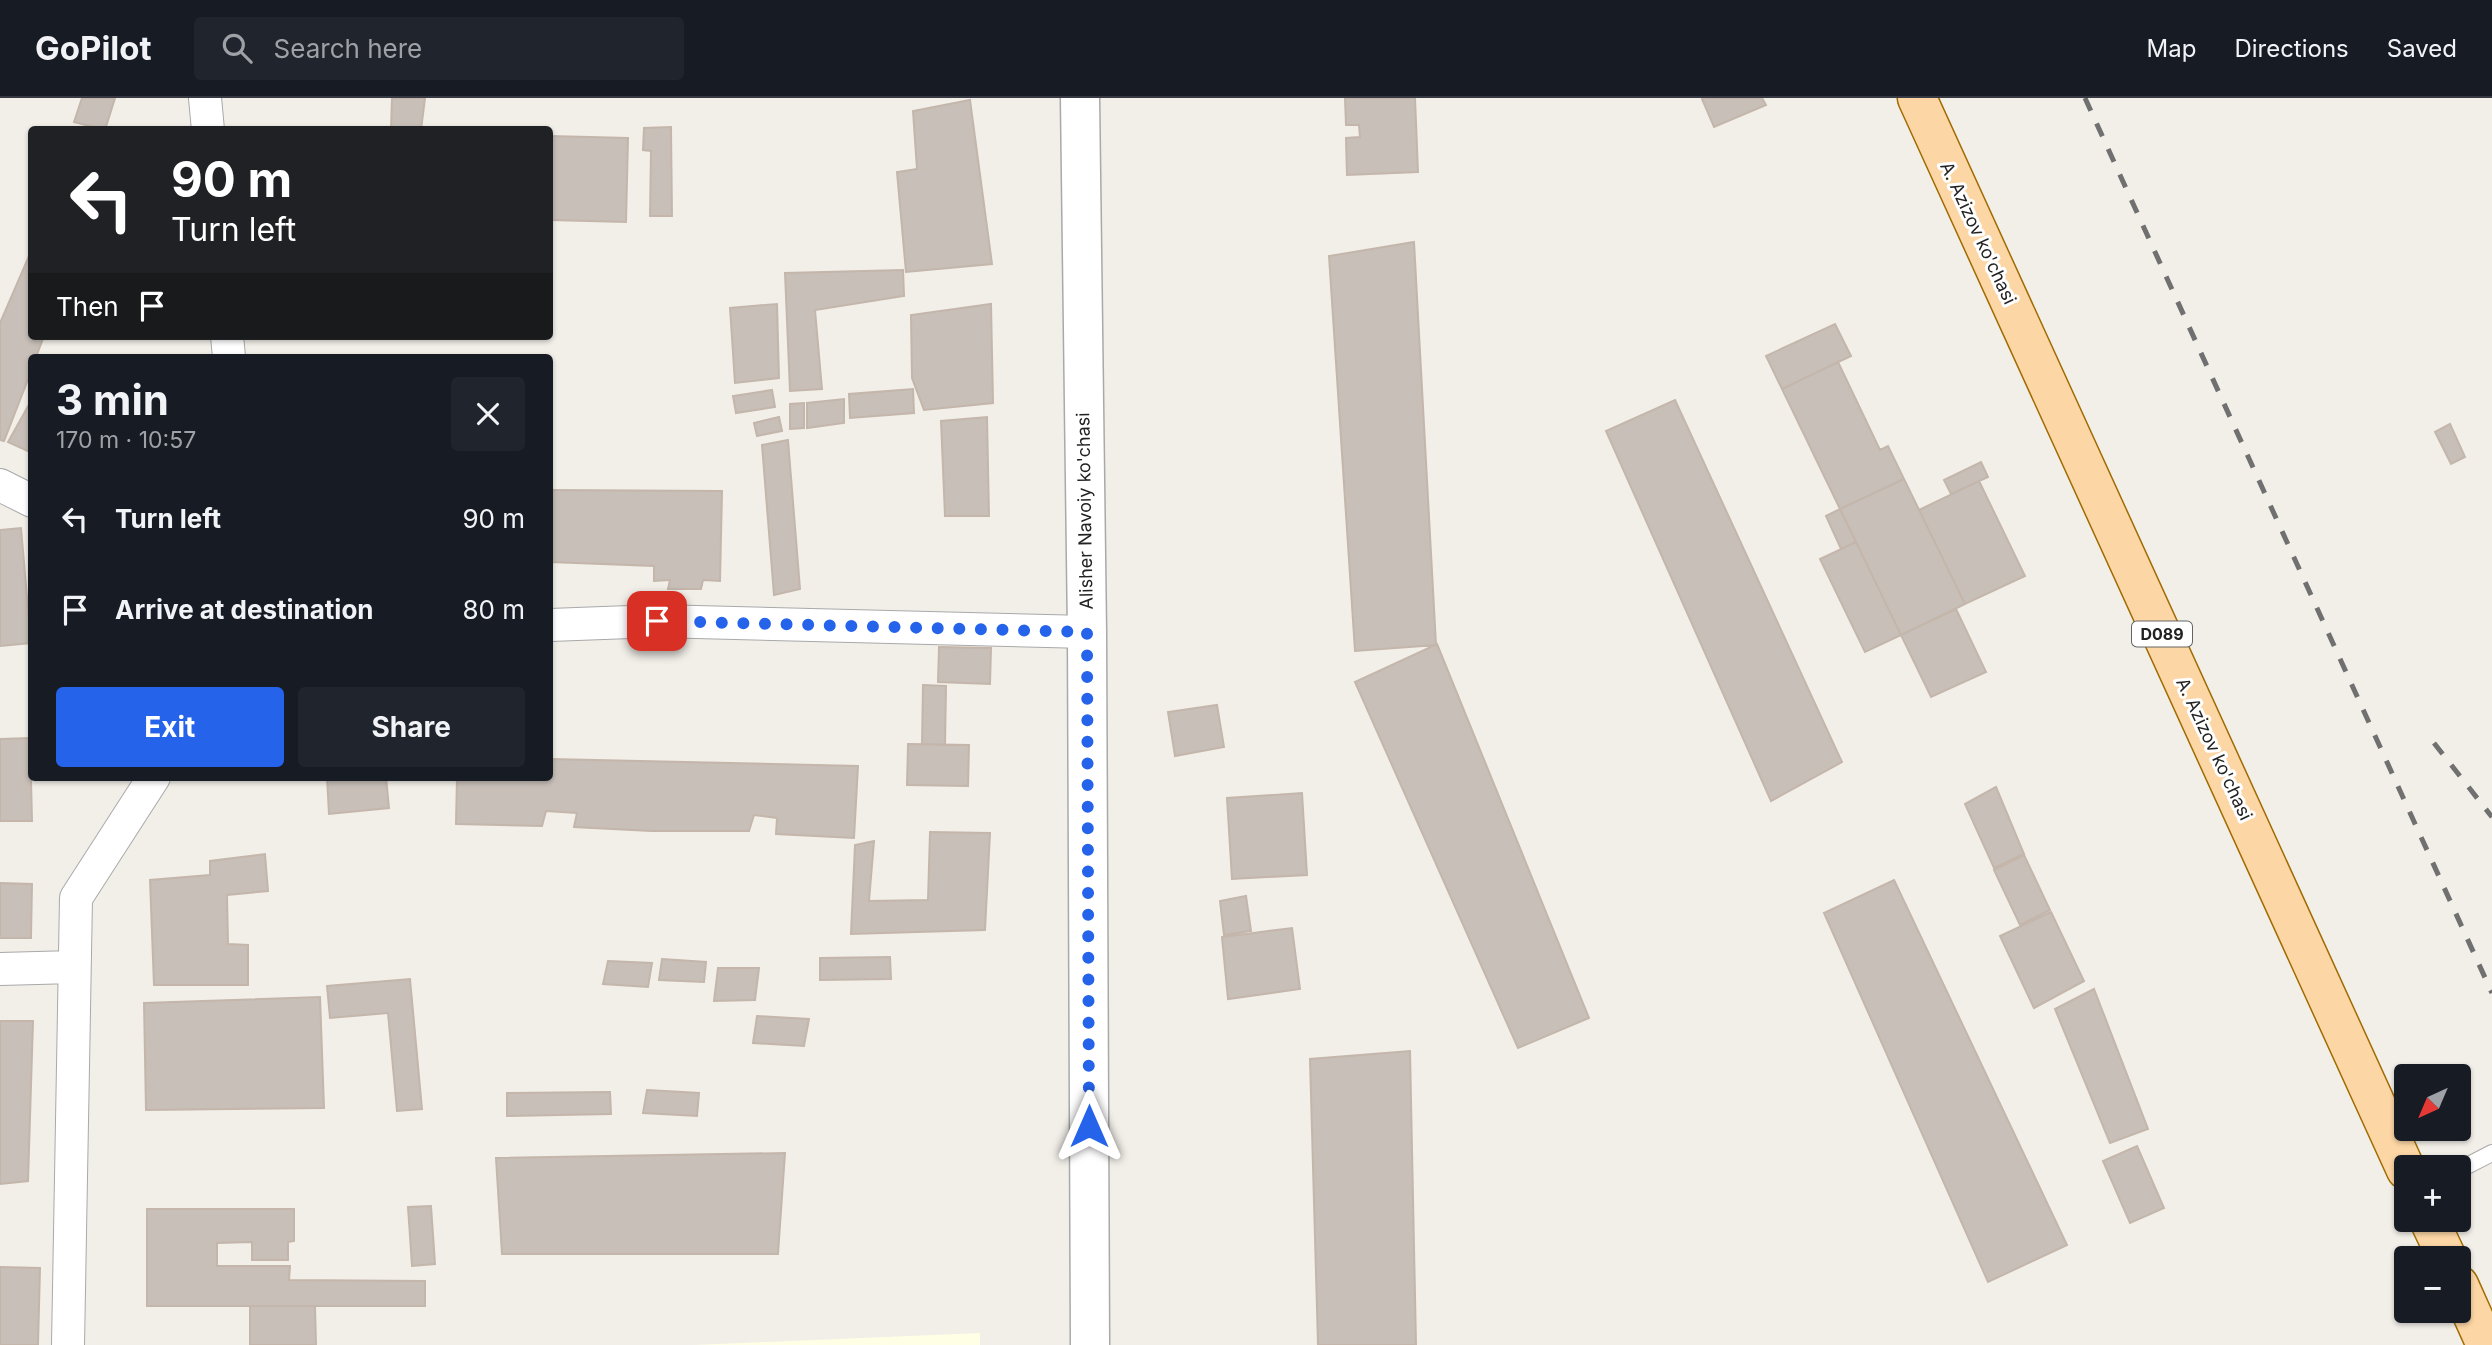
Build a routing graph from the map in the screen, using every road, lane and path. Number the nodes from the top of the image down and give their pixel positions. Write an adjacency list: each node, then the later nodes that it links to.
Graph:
1 (205, 98): 4 (street)
2 (1080, 98): 8 (street, Alisher Navoiy ko'chasi)
3 (1917, 98): 13 (main road, A. Azizov ko'chasi / D089)
4 (208, 126)
5 (0, 485): 6 (street)
6 (28, 498)
7 (553, 625): 8 (street)
8 (1087, 632): 17 (street, Alisher Navoiy ko'chasi)
9 (151, 781): 10 (street)
10 (74, 967): 11 (street); 16 (street)
11 (0, 969)
12 (2492, 1153): 14 (lane)
13 (2399, 1155)
14 (2471, 1164)
15 (2471, 1312): 18 (main road)
16 (68, 1345)
17 (1090, 1345)
18 (2486, 1345)

